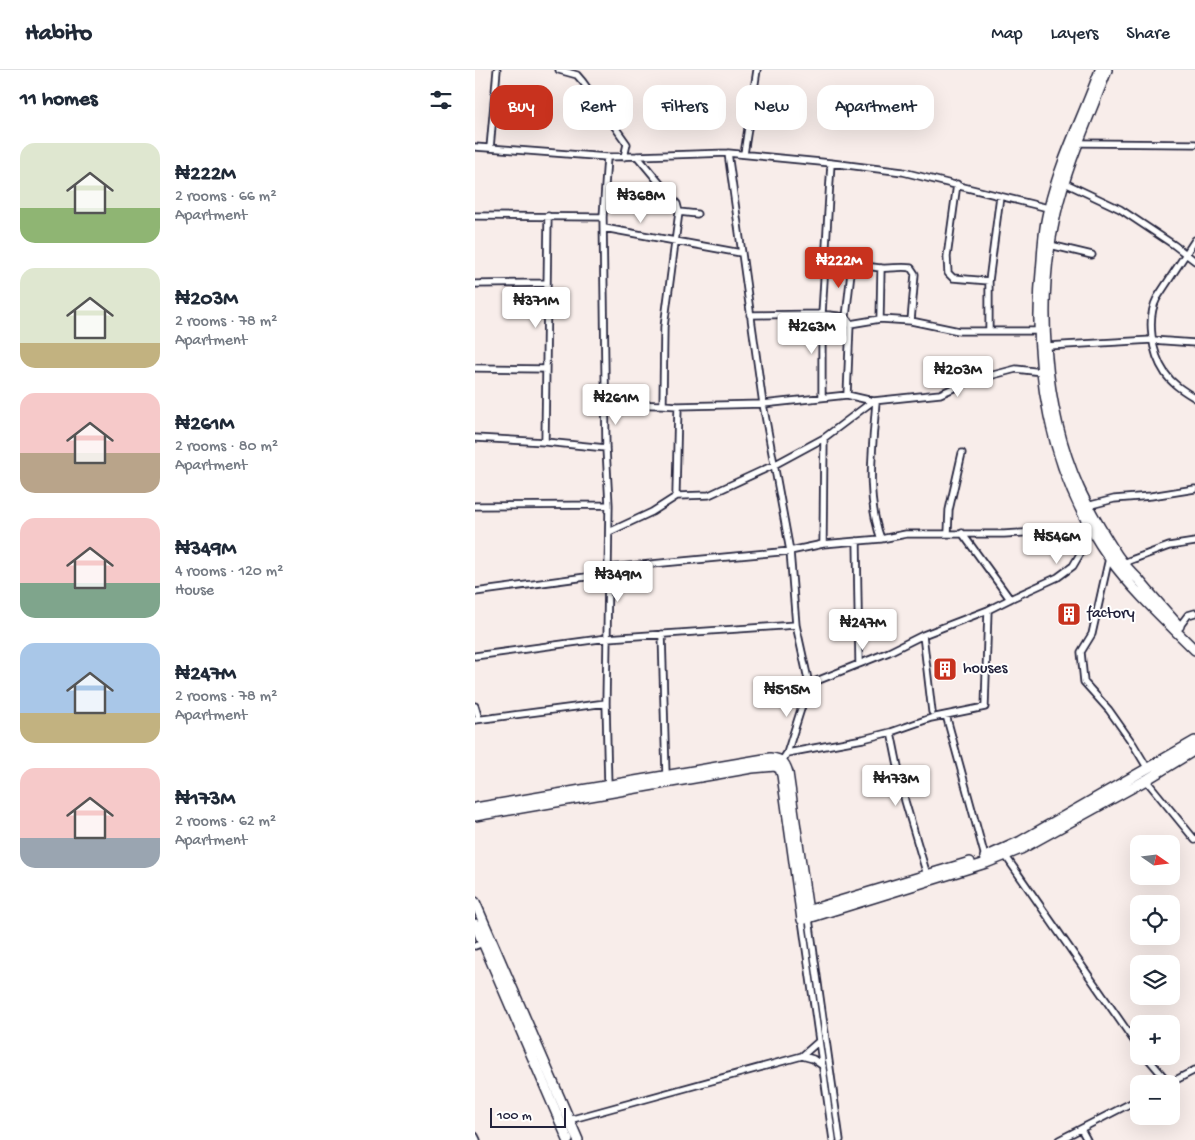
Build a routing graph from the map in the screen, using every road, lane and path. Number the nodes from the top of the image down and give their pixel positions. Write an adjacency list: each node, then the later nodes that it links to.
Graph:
1 (497, 70): 9 (street)
2 (559, 70): 13 (street)
3 (757, 70): 11 (street)
4 (1100, 70): 19 (main road)
5 (1107, 70): 6 (main road)
6 (1079, 143): 7 (street); 17 (main road)
7 (1195, 144)
8 (475, 147): 9 (street)
9 (490, 148): 14 (street)
10 (728, 153): 11 (street); 12 (street); 29 (street)
11 (744, 154): 15 (street)
12 (637, 156): 13 (street); 20 (street)
13 (624, 157): 14 (street)
14 (607, 158): 24 (street)
15 (831, 163): 16 (street); 32 (street)
16 (957, 184): 18 (street); 36 (street)
17 (1065, 184): 28 (main road); 31 (street)
18 (1000, 196): 19 (street); 36 (street)
19 (1048, 208): 46 (main road)
20 (679, 212): 21 (street); 27 (street)
21 (697, 214)
22 (475, 216): 23 (street)
23 (548, 216): 24 (street); 37 (street)
24 (603, 218): 25 (street)
25 (604, 228): 27 (street); 57 (street)
26 (1195, 240): 31 (street)
27 (675, 241): 29 (street); 59 (street)
28 (1051, 244): 30 (street); 49 (main road)
29 (741, 253): 40 (street)
30 (1092, 254)
31 (1186, 254): 33 (street); 47 (street)
32 (827, 255): 34 (street); 39 (street)
33 (1195, 261)
34 (852, 263): 35 (street); 41 (street)
35 (881, 268): 42 (street); 43 (street)
36 (989, 282): 45 (street)
37 (547, 283): 38 (street); 51 (street)
38 (475, 284)
39 (823, 314): 40 (street); 41 (street); 54 (street)
40 (750, 315): 58 (street)
41 (846, 317): 44 (street)
42 (880, 319): 43 (street); 44 (street)
43 (911, 321): 45 (street)
44 (850, 324): 53 (street)
45 (989, 331): 46 (street)
46 (1039, 331): 52 (main road)
47 (1152, 340): 48 (street); 49 (street); 55 (street)
48 (1195, 343)
49 (1047, 346): 71 (main road)
50 (475, 368): 51 (street)
51 (545, 369): 63 (street)
52 (1041, 372): 56 (street); 72 (main road)
53 (847, 395): 54 (street); 56 (street)
54 (821, 397): 58 (street)
55 (1195, 398)
56 (875, 401): 62 (street); 76 (street)
57 (606, 404): 59 (street); 64 (street)
58 (763, 404): 60 (street); 66 (street)
59 (663, 405): 60 (street)
60 (678, 406): 68 (street)
61 (475, 438): 63 (street)
62 (824, 438): 66 (street); 79 (street)
63 (545, 442): 64 (street)
64 (606, 448): 69 (street)
65 (962, 453): 74 (street)
66 (774, 465): 68 (street); 80 (street)
67 (1195, 489): 71 (street)
68 (677, 496): 73 (street)
69 (609, 505): 70 (street); 73 (street)
70 (475, 506)
71 (1087, 506): 82 (main road)
72 (1090, 528): 75 (street); 81 (main road); 85 (street)
73 (609, 532): 83 (street)
74 (948, 533): 75 (street); 76 (street)
75 (962, 533): 85 (street)
76 (881, 539): 77 (street)
77 (857, 541): 79 (street); 96 (street)
78 (1195, 542): 82 (street)
79 (823, 544): 80 (street)
80 (789, 551): 83 (street); 88 (street)
81 (1109, 558): 94 (main road); 107 (street)
82 (1123, 563): 89 (main road)
83 (609, 571): 84 (street); 92 (street)
84 (475, 592)
85 (1010, 598): 86 (street)
86 (988, 610): 91 (street); 101 (street)
87 (1195, 613): 89 (street)
88 (796, 624): 90 (street); 97 (street)
89 (1179, 626): 93 (main road)
90 (662, 634): 92 (street); 108 (street)
91 (923, 635): 96 (street); 100 (street)
92 (607, 638): 95 (street); 98 (street)
93 (1195, 642)
94 (1195, 650)
95 (475, 656)
96 (859, 664): 97 (street)
97 (809, 684): 106 (street)
98 (606, 703): 102 (street); 110 (street)
99 (475, 706): 102 (street)
100 (932, 712)
101 (946, 715): 103 (street); 116 (street)
102 (477, 720)
103 (891, 732): 106 (street); 117 (street)
104 (1195, 741): 107 (main road)
105 (1195, 750): 109 (main road)
106 (782, 760): 108 (main road); 111 (main road); 119 (main road)
107 (1148, 769): 116 (main road)
108 (666, 775): 111 (main road)
109 (1146, 780): 114 (street); 115 (main road)
110 (608, 786): 111 (main road); 112 (main road)
111 (627, 786): 113 (main road)
112 (475, 808)
113 (475, 816)
114 (1195, 840)
115 (1005, 855): 119 (main road); 122 (street)
116 (985, 857): 117 (main road)
117 (927, 875): 119 (main road)
118 (475, 902): 131 (main road)
119 (805, 916): 123 (street); 138 (street)
120 (475, 924): 121 (main road)
121 (479, 944): 135 (main road)
122 (1130, 1035)
123 (819, 1041): 124 (street); 126 (street)
124 (802, 1056): 126 (street); 131 (street)
125 (1153, 1065): 128 (street)
126 (823, 1066): 137 (street)
127 (1195, 1070): 129 (street)
128 (1161, 1075)
129 (1180, 1078)
130 (1130, 1104): 132 (street)
131 (569, 1120): 136 (main road)
132 (1081, 1129): 139 (street); 140 (street)
133 (475, 1136): 134 (street)
134 (477, 1140)
135 (568, 1140)
136 (578, 1140)
137 (833, 1140)
138 (840, 1140)
139 (1059, 1140)
140 (1087, 1140)

